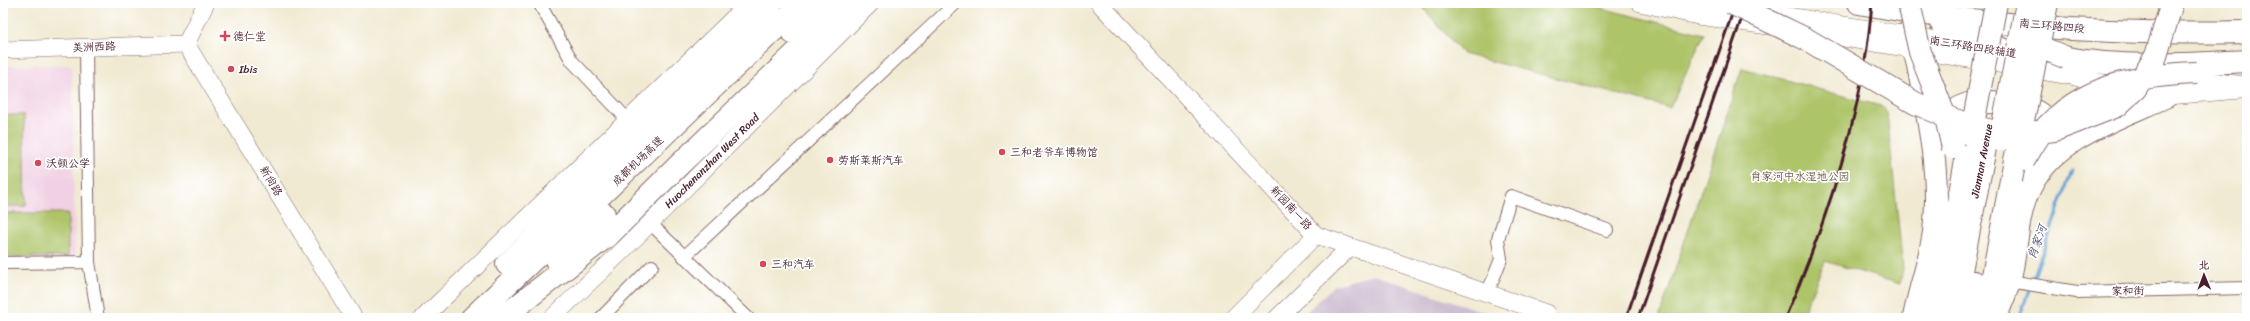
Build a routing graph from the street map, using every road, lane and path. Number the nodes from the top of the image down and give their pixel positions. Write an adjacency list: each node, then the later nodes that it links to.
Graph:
1 (206, 3): 23 (main road)
2 (539, 3): 33 (street)
3 (749, 3): 33 (main road)
4 (771, 3): 53 (highway)
5 (802, 3): 54 (highway, 成都机场高速)
6 (824, 3): 55 (highway, 成都机场高速)
7 (848, 3): 56 (highway)
8 (871, 3): 38 (main road, Huochenanzhan West Road)
9 (956, 3): 42 (street)
10 (1098, 3): 40 (main road, 新园南一路)
11 (1640, 3): 24 (main road)
12 (1700, 3): 24 (main road, 南三环路四段辅道)
13 (1731, 3): 20 (highway, bridge)
14 (1859, 3): 21 (highway, 南三环路四段)
15 (1980, 3): 28 (highway, bridge)
16 (1996, 3): 34 (highway, bridge)
17 (2012, 3): 34 (highway, Jiannan Avenue)
18 (2027, 3): 34 (highway, Jiannan Avenue, bridge)
19 (2047, 3): 36 (highway, bridge)
20 (2172, 3)
21 (1916, 9): 22 (highway, 南三环路四段); 27 (highway); 37 (highway, bridge)
22 (2247, 32)
23 (186, 44): 25 (main road, 美洲西路); 51 (main road, 新尚路)
24 (1910, 45): 27 (main road, 南三环路四段辅道); 32 (main road); 35 (highway)
25 (86, 48): 26 (main road, 美洲西路); 43 (street)
26 (3, 50)
27 (2011, 53): 30 (main road, 南三环路四段辅道)
28 (2247, 61)
29 (2247, 72): 36 (highway, bridge)
30 (2247, 86)
31 (2247, 90): 32 (main road)
32 (2167, 96): 36 (highway)
33 (628, 120): 52 (main road)
34 (1986, 137): 37 (highway); 64 (highway, Jiannan Avenue); 65 (highway, Jiannan Avenue)
35 (1935, 166): 36 (highway); 62 (highway)
36 (2019, 186): 46 (highway); 66 (highway)
37 (1954, 222): 63 (highway)
38 (650, 223): 42 (street); 57 (main road, Huochenanzhan West Road)
39 (1607, 230): 48 (street)
40 (1316, 235): 41 (main road, 新园南一路); 60 (main road)
41 (1349, 248): 48 (main road, 新园南一路); 61 (main road)
42 (684, 257): 59 (street)
43 (89, 262): 44 (street); 50 (street)
44 (3, 263)
45 (652, 266): 58 (street)
46 (2016, 283): 47 (street, 家和街); 67 (highway)
47 (2247, 288)
48 (1488, 292): 49 (main road, 新园南一路)
49 (1546, 316)
50 (98, 318)
51 (354, 318)
52 (424, 318)
53 (456, 318)
54 (472, 318)
55 (496, 318)
56 (502, 318)
57 (552, 318)
58 (601, 318)
59 (748, 318)
60 (1233, 318)
61 (1278, 318)
62 (1914, 318)
63 (1936, 318)
64 (1952, 318)
65 (1967, 318)
66 (1985, 318)
67 (1995, 318)

